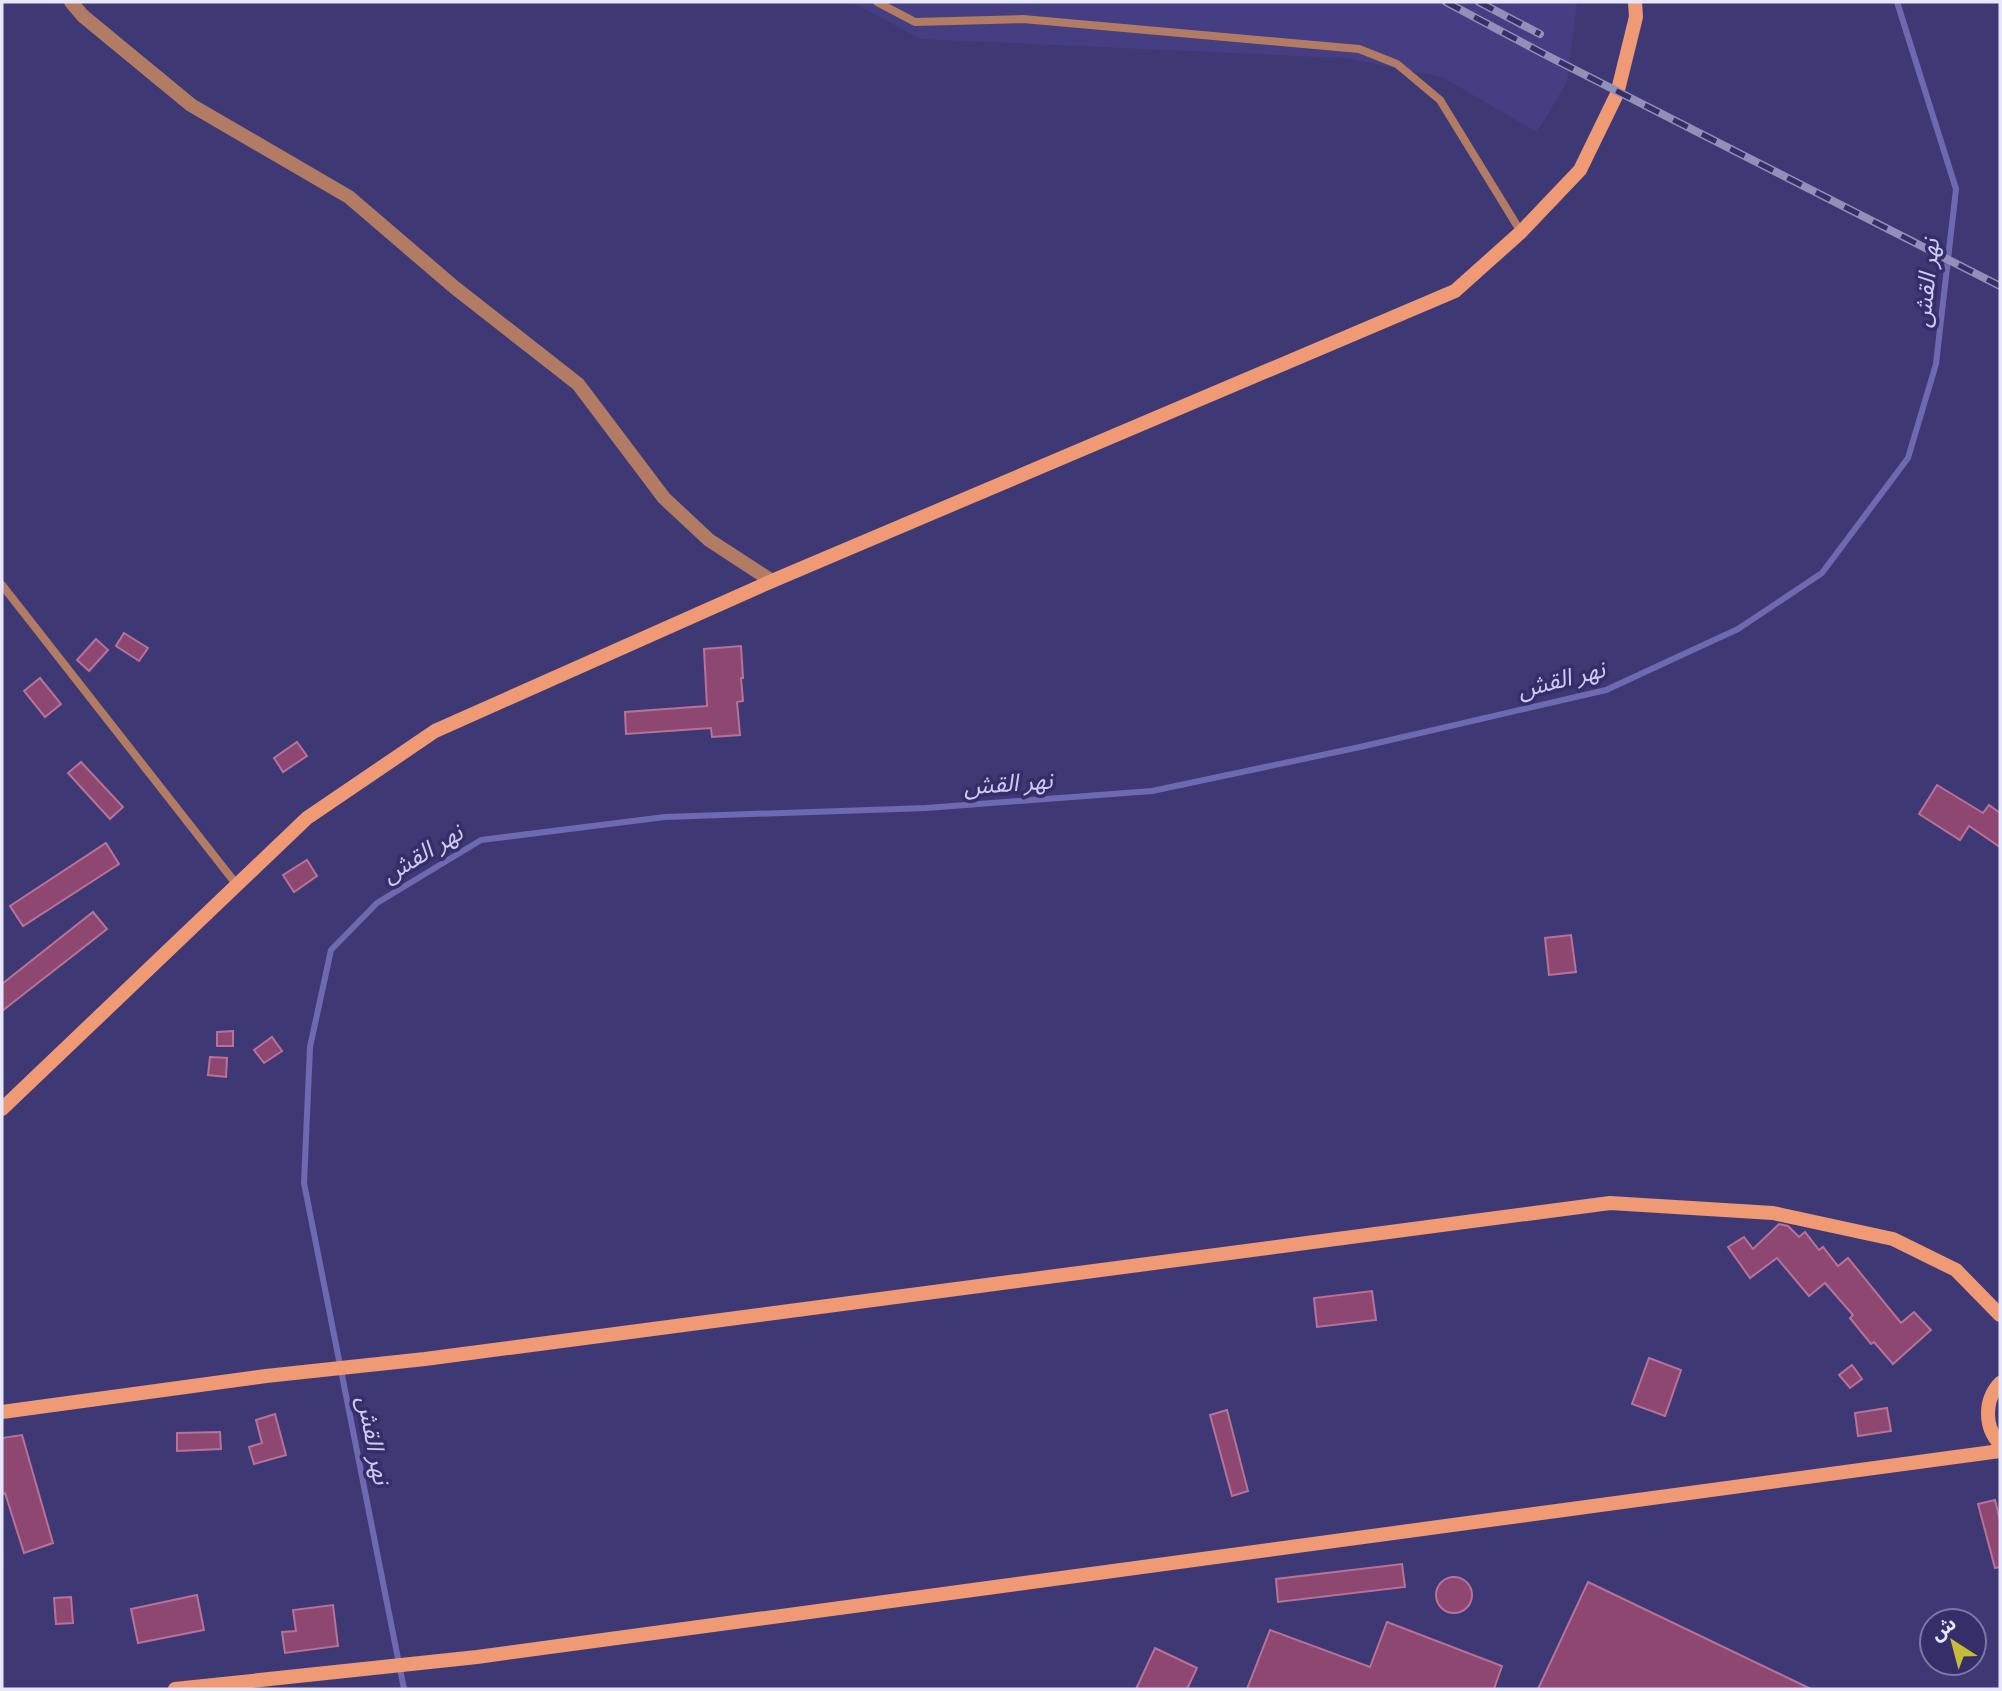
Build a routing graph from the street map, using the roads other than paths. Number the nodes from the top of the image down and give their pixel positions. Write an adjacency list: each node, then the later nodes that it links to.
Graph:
1 (71, 2): 5 (street)
2 (877, 2): 4 (lane)
3 (1634, 2): 4 (street)
4 (1521, 232): 5 (street)
5 (772, 581): 7 (street)
6 (2, 584): 7 (lane)
7 (237, 885): 8 (street)
8 (2, 1109)
9 (2000, 1315): 11 (street)
10 (2000, 1383): 12 (street)
11 (2, 1412)
12 (2000, 1444)
13 (2000, 1451): 14 (street)
14 (175, 1689)

